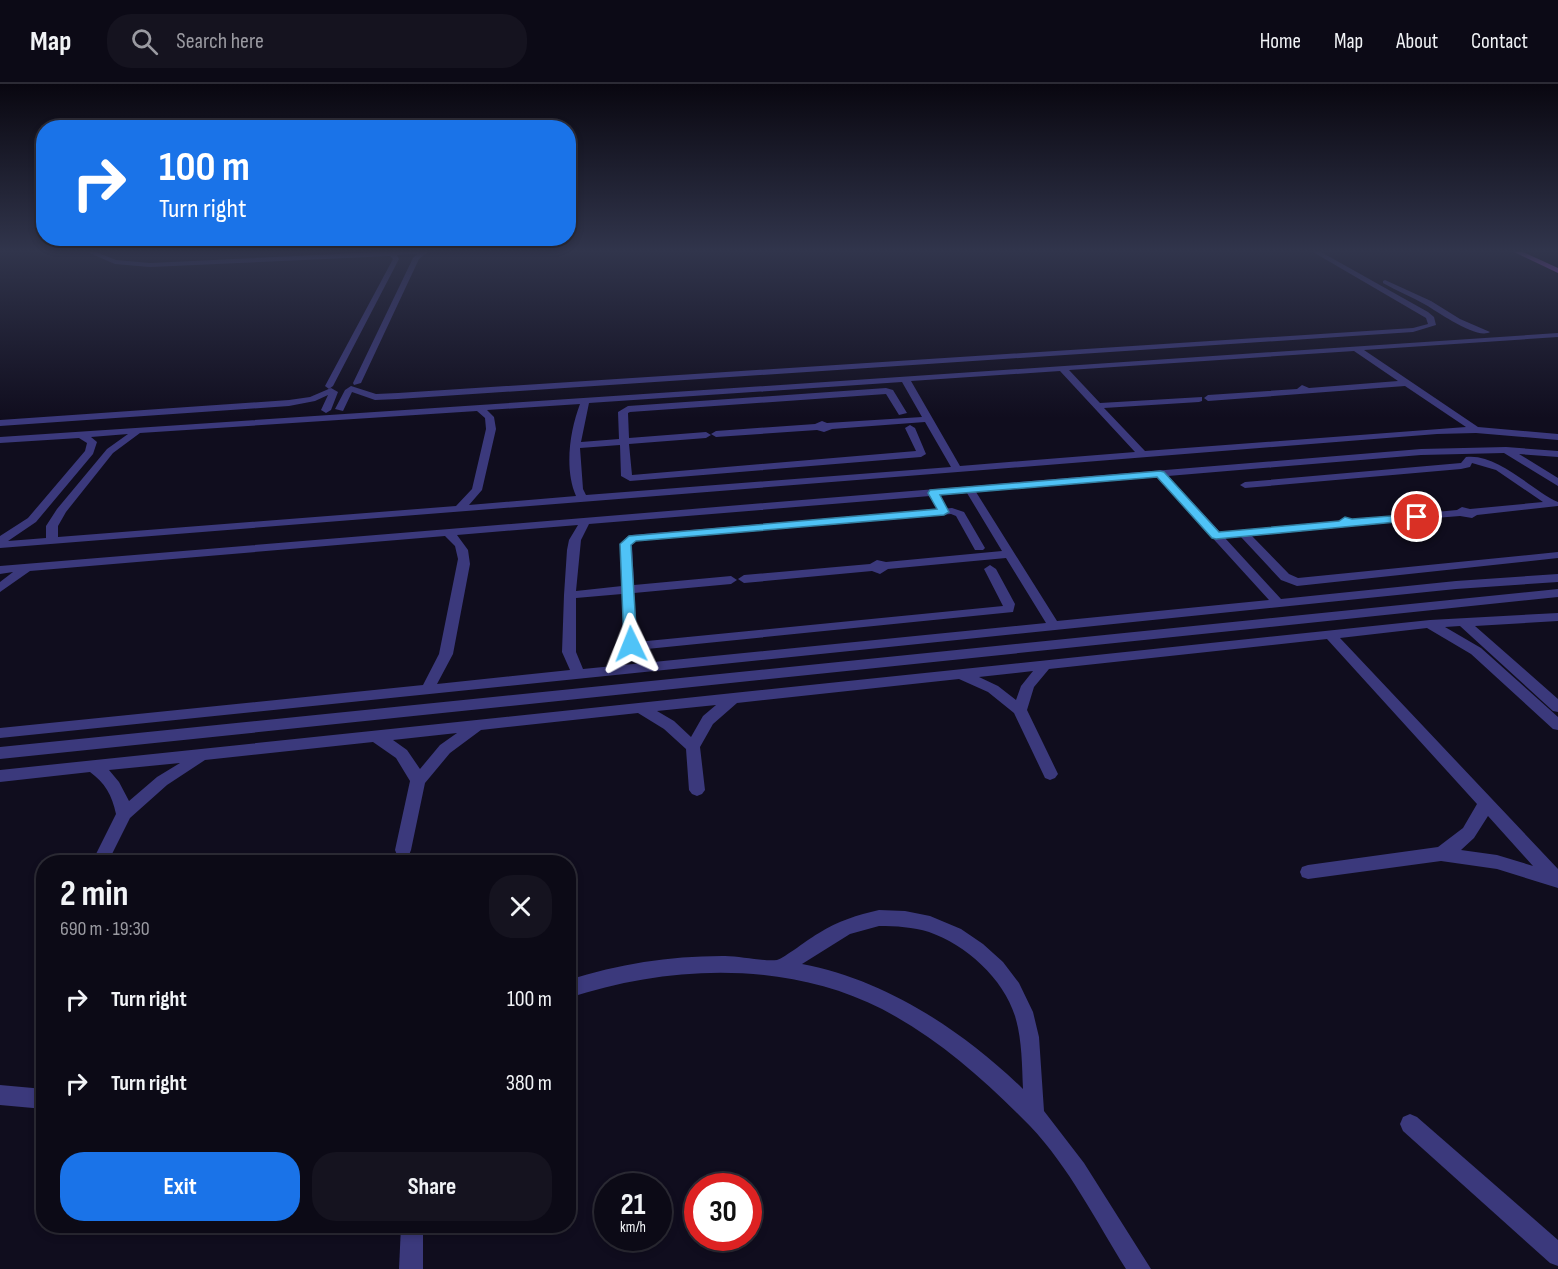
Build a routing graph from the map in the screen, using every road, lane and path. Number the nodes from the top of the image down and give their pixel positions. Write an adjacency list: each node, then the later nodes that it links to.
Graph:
1 (372, 307): 17 (street)
2 (390, 307): 16 (street)
3 (1413, 307): 16 (street)
4 (1432, 307): 6 (street)
5 (1558, 327): 7 (street)
6 (1454, 329): 7 (street); 7 (street); 9 (street)
7 (1486, 332)
8 (1558, 335): 10 (street)
9 (1332, 342): 11 (street); 13 (street)
10 (1355, 348): 11 (street); 15 (street)
11 (1343, 349): 12 (street)
12 (1062, 368): 13 (street); 20 (street)
13 (988, 369): 14 (street); 18 (street)
14 (905, 379): 18 (street); 26 (street)
15 (1407, 383): 20 (street); 30 (street)
16 (350, 384): 17 (street); 23 (street)
17 (331, 390): 24 (street); 27 (street)
18 (632, 393): 19 (street); 22 (street); 23 (street)
19 (585, 400): 21 (street); 36 (street)
20 (1097, 406): 39 (street)
21 (479, 408): 29 (street); 52 (street)
22 (633, 408): 25 (street); 35 (street)
23 (340, 409): 24 (street)
24 (326, 410): 31 (street)
25 (902, 413)
26 (928, 419): 35 (street); 43 (street)
27 (0, 423)
28 (910, 428): 41 (street)
29 (141, 430): 32 (street); 58 (street)
30 (1476, 430): 33 (street); 37 (street)
31 (0, 431)
32 (82, 435): 34 (street); 59 (street)
33 (1558, 437)
34 (0, 440)
35 (624, 441): 36 (street); 41 (street)
36 (577, 445): 50 (street)
37 (1225, 447): 39 (street); 42 (street)
38 (1506, 450): 40 (street); 42 (street); 46 (street)
39 (1142, 454): 43 (street)
40 (1558, 454)
41 (913, 455): 44 (street)
42 (1245, 466): 45 (street)
43 (957, 469): 44 (street)
44 (922, 471): 50 (street)
45 (1160, 474): 48 (street); 57 (street)
46 (1558, 483)
47 (1245, 485): 51 (street)
48 (970, 489): 49 (street); 61 (street)
49 (933, 493): 53 (street); 54 (street)
50 (582, 498): 52 (street)
51 (1556, 504): 56 (street)
52 (460, 508): 58 (street)
53 (944, 512): 60 (street); 69 (street)
54 (585, 522): 55 (street); 71 (street)
55 (448, 533): 63 (street); 84 (street)
56 (1244, 533): 57 (street); 62 (street)
57 (1216, 536): 73 (street)
58 (52, 540): 59 (street)
59 (0, 543)
60 (979, 548)
61 (1010, 554): 69 (street); 77 (street)
62 (1558, 555)
63 (27, 568): 65 (street); 68 (street)
64 (990, 569): 79 (street)
65 (0, 570)
66 (1558, 578): 67 (street)
67 (1456, 585): 72 (street); 73 (street)
68 (0, 588)
69 (628, 590): 71 (street); 79 (street)
70 (1558, 593): 72 (street)
71 (570, 595): 83 (street)
72 (1474, 600): 95 (street)
73 (1278, 603): 77 (street)
74 (1558, 617): 75 (street)
75 (1462, 621): 76 (street); 86 (street)
76 (1430, 624): 78 (street); 90 (street)
77 (1054, 626): 81 (street)
78 (1329, 635): 80 (street); 102 (street)
79 (646, 646): 81 (street)
80 (1045, 665): 82 (street); 88 (street)
81 (647, 668): 83 (street)
82 (961, 674): 85 (street); 88 (street)
83 (579, 675): 84 (street)
84 (427, 690): 91 (street)
85 (732, 698): 87 (street); 94 (street)
86 (1558, 707)
87 (640, 708): 89 (street); 94 (street)
88 (1020, 711): 98 (street)
89 (479, 725): 93 (street); 100 (street)
90 (1558, 725)
91 (24, 731): 92 (street); 95 (street)
92 (0, 733)
93 (375, 736): 96 (street); 100 (street)
94 (693, 747): 101 (street)
95 (5, 753)
96 (205, 754): 97 (street); 103 (street)
97 (92, 766): 99 (street); 103 (street)
98 (1050, 774)
99 (0, 776)
100 (418, 781): 104 (street)
101 (697, 790)
102 (1485, 803): 105 (street); 108 (street)
103 (124, 814): 106 (street)
104 (403, 850)
105 (1441, 854): 107 (street); 108 (street)
106 (104, 855)
107 (1308, 872)
108 (1557, 880)
109 (780, 969): 110 (street); 113 (street); 113 (street)
110 (576, 987)
111 (0, 1095): 112 (street)
112 (36, 1098)
113 (1034, 1116): 118 (street)
114 (1410, 1124): 116 (street)
115 (412, 1233): 117 (street)
116 (1558, 1255)
117 (411, 1269)
118 (1139, 1269)

